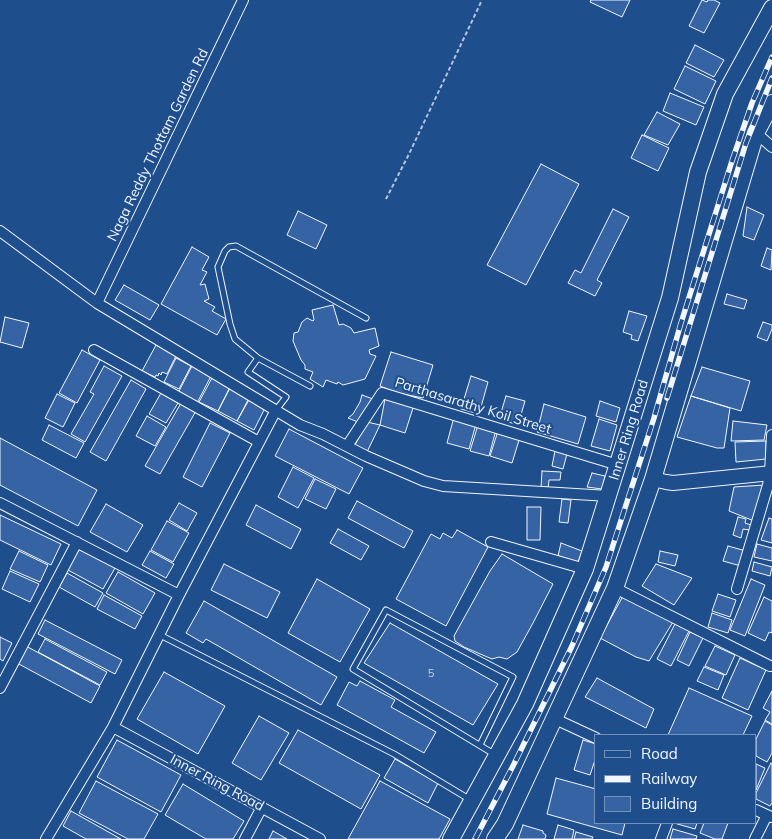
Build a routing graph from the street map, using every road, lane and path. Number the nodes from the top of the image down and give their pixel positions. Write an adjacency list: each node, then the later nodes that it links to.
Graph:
1 (242, 0): 9 (street, Naga Reddy Thottam Garden Rd)
2 (482, 0): 7 (path)
3 (772, 8): 18 (main road, Inner Ring Road)
4 (772, 104): 5 (main road)
5 (756, 133): 6 (street); 20 (main road)
6 (772, 148)
7 (386, 199)
8 (0, 231): 9 (street)
9 (97, 302): 14 (street)
10 (366, 318): 12 (lane)
11 (94, 350): 16 (street)
12 (258, 358): 13 (lane); 14 (lane)
13 (310, 386)
14 (276, 410): 16 (street); 17 (street)
15 (772, 434): 19 (street)
16 (259, 442): 28 (street)
17 (347, 446): 18 (street, Parthasarathy Koil Street); 21 (street)
18 (618, 465): 21 (main road, Inner Ring Road)
19 (771, 473): 20 (street); 27 (street)
20 (653, 479): 26 (main road)
21 (609, 496): 25 (main road, Inner Ring Road)
22 (0, 503): 23 (street)
23 (77, 542): 28 (street); 31 (street)
24 (492, 542): 25 (street)
25 (585, 569): 36 (main road, Inner Ring Road)
26 (615, 588): 30 (street); 32 (main road)
27 (737, 589)
28 (180, 595): 29 (street)
29 (160, 635): 33 (street); 37 (lane)
30 (770, 666)
31 (0, 688)
32 (554, 718): 34 (street); 46 (main road)
33 (112, 727): 38 (street, Inner Ring Road); 42 (street)
34 (594, 737)
35 (480, 745): 35 (lane); 36 (lane)
36 (497, 756): 37 (main road, Inner Ring Road)
37 (472, 801): 45 (main road, Inner Ring Road)
38 (262, 807): 43 (street); 44 (street, Inner Ring Road)
39 (757, 810): 40 (street)
40 (769, 816): 48 (street)
41 (667, 824): 47 (street)
42 (46, 839)
43 (245, 839)
44 (320, 839)
45 (451, 839)
46 (495, 839)
47 (661, 839)
48 (756, 839)

